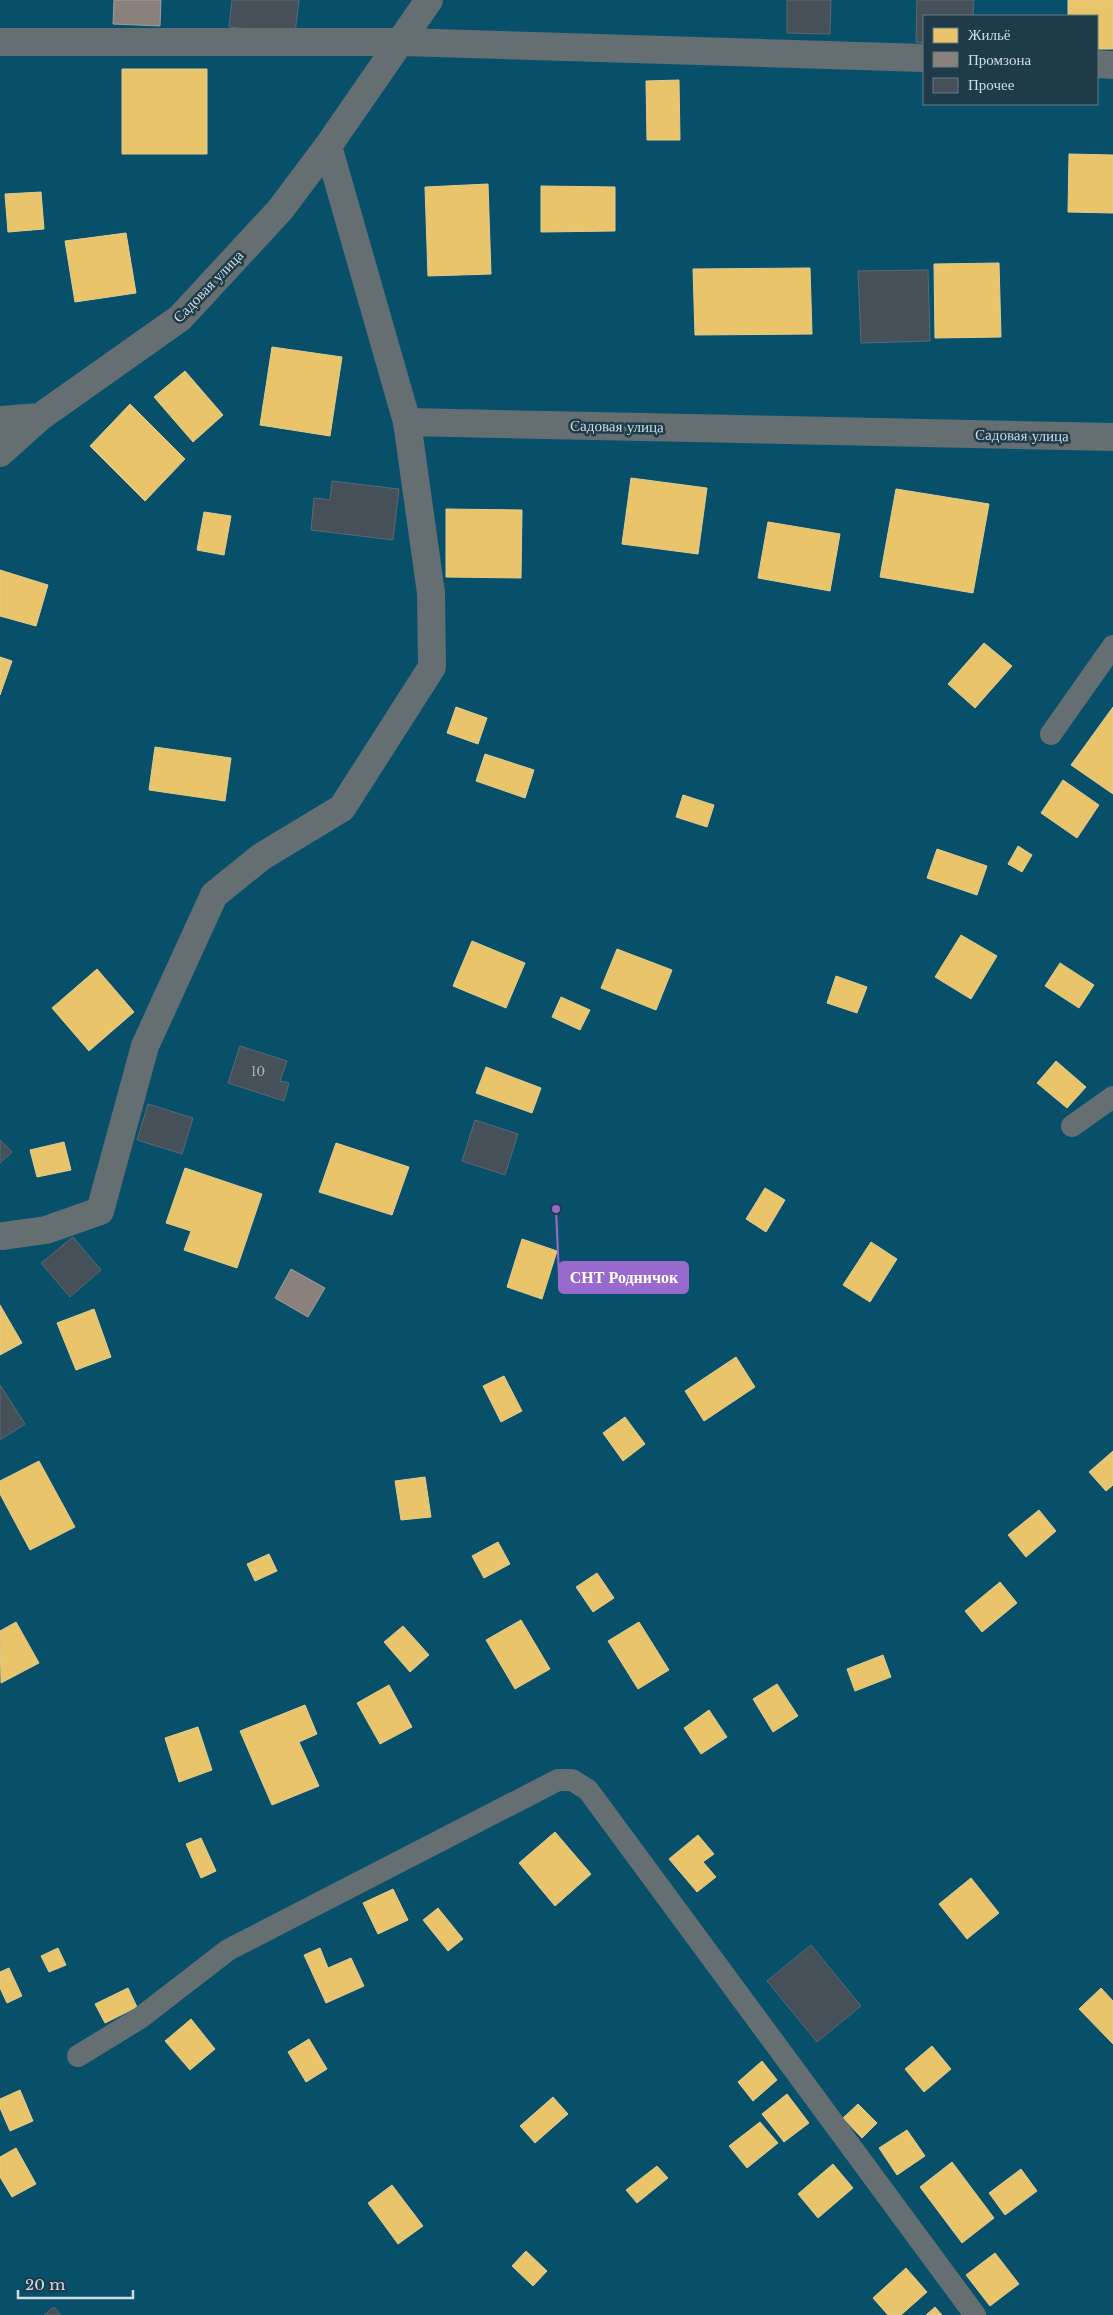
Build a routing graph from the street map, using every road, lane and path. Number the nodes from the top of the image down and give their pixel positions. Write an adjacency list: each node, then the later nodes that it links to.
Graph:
1 (429, 0): 3 (street, Садовая улица)
2 (0, 42): 3 (street)
3 (402, 42): 4 (street); 7 (street, Садовая улица)
4 (923, 58)
5 (1098, 64): 6 (street)
6 (1113, 64)
7 (328, 146): 8 (street, Садовая улица); 10 (street)
8 (40, 417): 9 (street); 12 (street, Садовая улица)
9 (0, 420)
10 (408, 422): 11 (street, Садовая улица); 17 (street)
11 (1113, 437)
12 (0, 453)
13 (1113, 646): 14 (lane)
14 (1051, 734)
15 (1113, 1097): 16 (lane)
16 (1072, 1126)
17 (3, 1236)
18 (78, 2056): 19 (lane)
19 (975, 2315)

